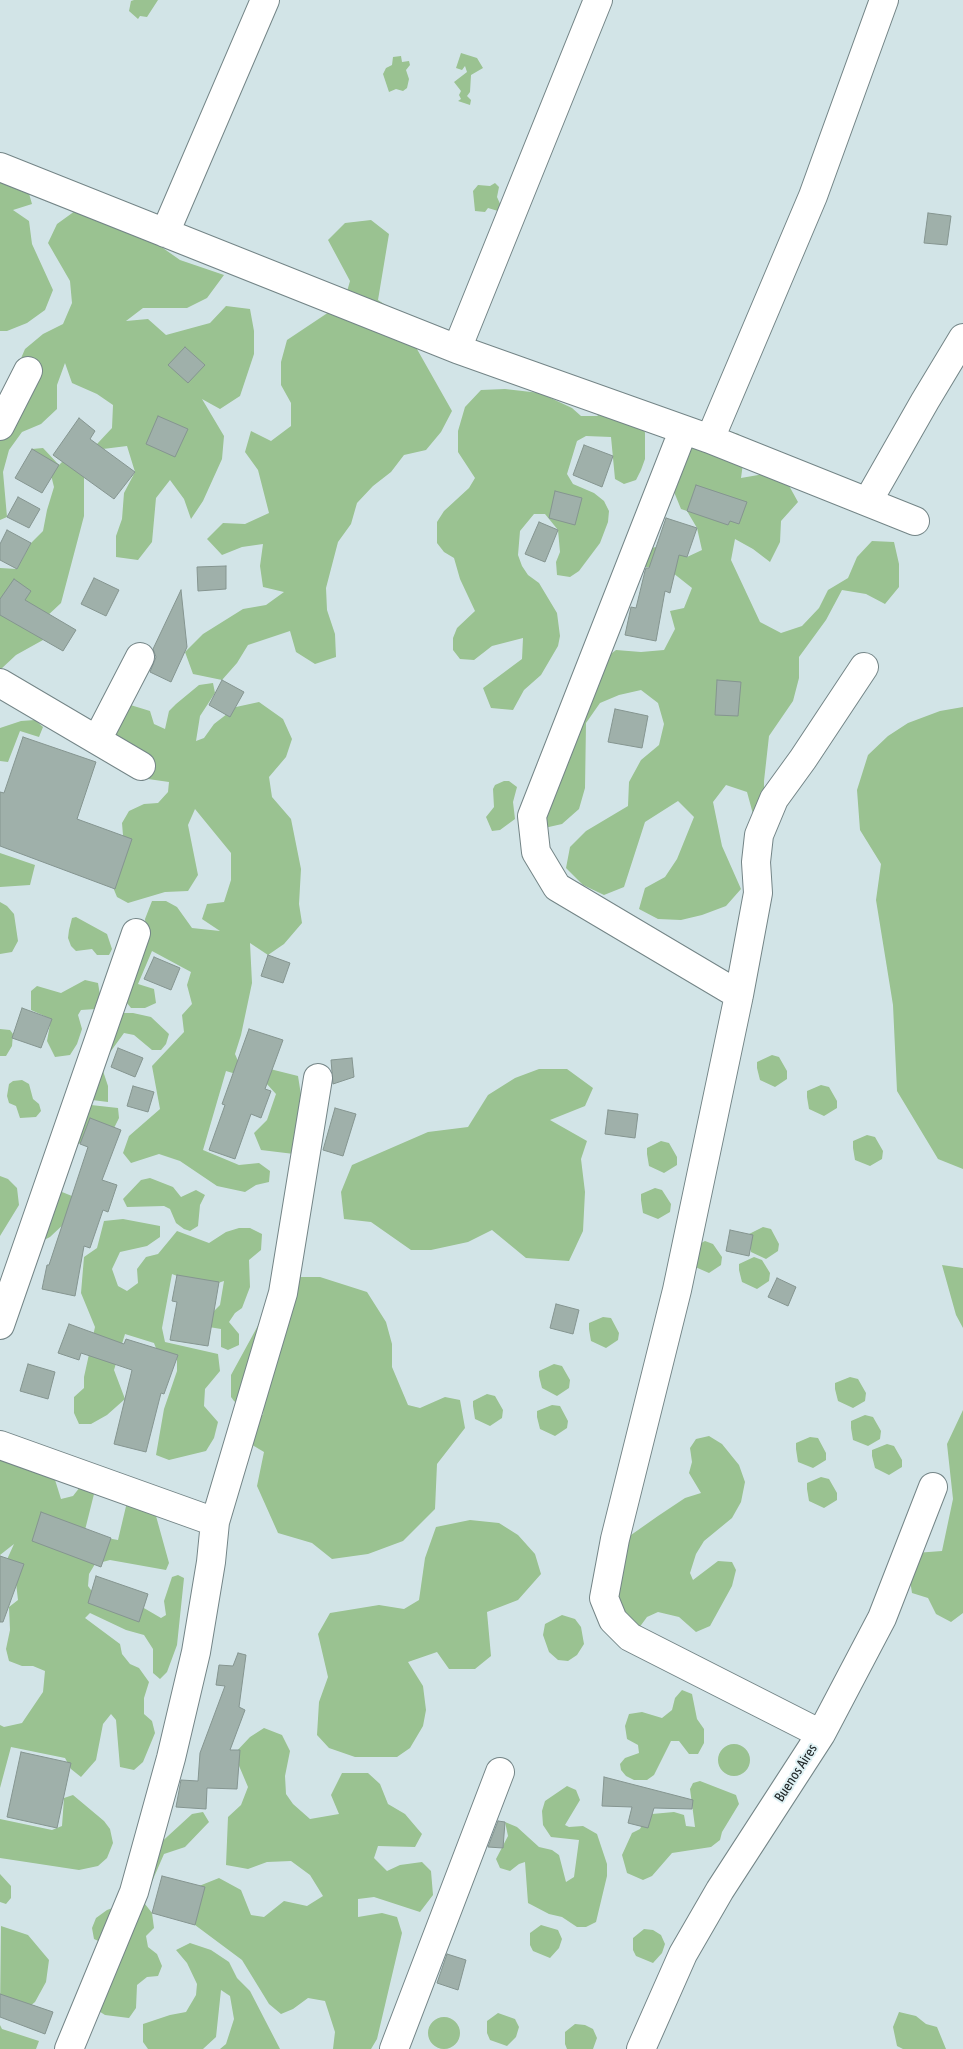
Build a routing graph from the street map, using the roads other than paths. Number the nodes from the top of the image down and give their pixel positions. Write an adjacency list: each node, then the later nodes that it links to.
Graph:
1 (266, 0): 5 (street)
2 (598, 0): 7 (street)
3 (884, 0): 11 (street)
4 (0, 167): 5 (street)
5 (164, 233): 7 (street)
6 (963, 338): 12 (street)
7 (457, 349): 10 (street)
8 (28, 371): 9 (street)
9 (0, 426)
10 (683, 431): 11 (street); 20 (street)
11 (710, 439): 12 (street)
12 (868, 501): 13 (street)
13 (915, 521)
14 (140, 657): 17 (street)
15 (864, 667): 20 (street)
16 (0, 683): 17 (street)
17 (97, 740): 18 (street)
18 (141, 766)
19 (136, 933): 22 (street)
20 (739, 995): 26 (street)
21 (318, 1078): 25 (street)
22 (0, 1325)
23 (0, 1445): 25 (street)
24 (933, 1487): 26 (street, Buenos Aires)
25 (215, 1522): 28 (street)
26 (822, 1734): 30 (street, Buenos Aires)
27 (500, 1772): 29 (street)
28 (69, 2049)
29 (394, 2049)
30 (641, 2049)

